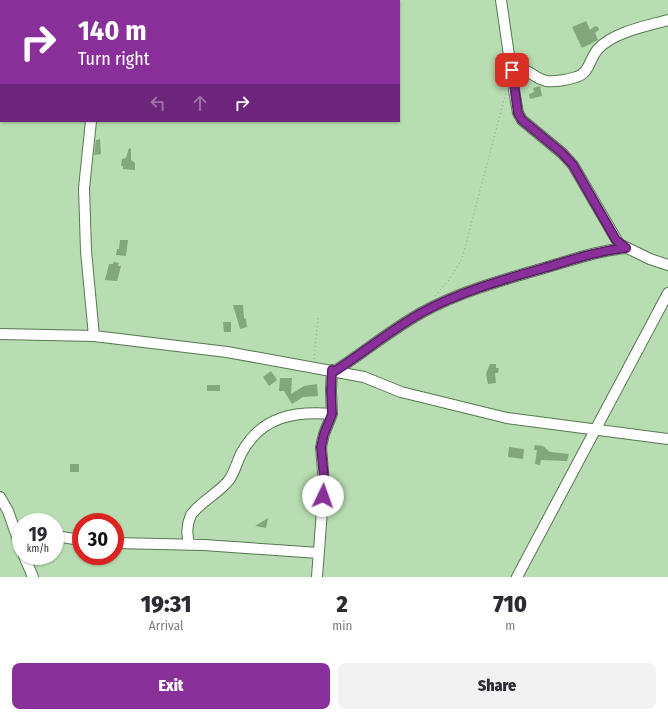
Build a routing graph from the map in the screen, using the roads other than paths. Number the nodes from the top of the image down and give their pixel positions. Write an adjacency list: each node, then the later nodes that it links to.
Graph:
1 (501, 0): 3 (street)
2 (668, 20): 3 (street)
3 (512, 70): 5 (street)
4 (91, 122): 9 (street)
5 (626, 248): 6 (street); 10 (street)
6 (668, 265)
7 (668, 293): 12 (street)
8 (0, 334): 9 (street)
9 (94, 336): 10 (street)
10 (334, 371): 11 (street); 12 (street)
11 (332, 414): 17 (street); 18 (street)
12 (596, 430): 13 (street); 22 (street)
13 (668, 439)
14 (0, 496): 15 (street)
15 (12, 520)
16 (124, 543): 17 (street)
17 (189, 545): 18 (street)
18 (319, 553): 21 (street)
19 (28, 565): 20 (street)
20 (33, 577)
21 (317, 577)
22 (517, 577)

